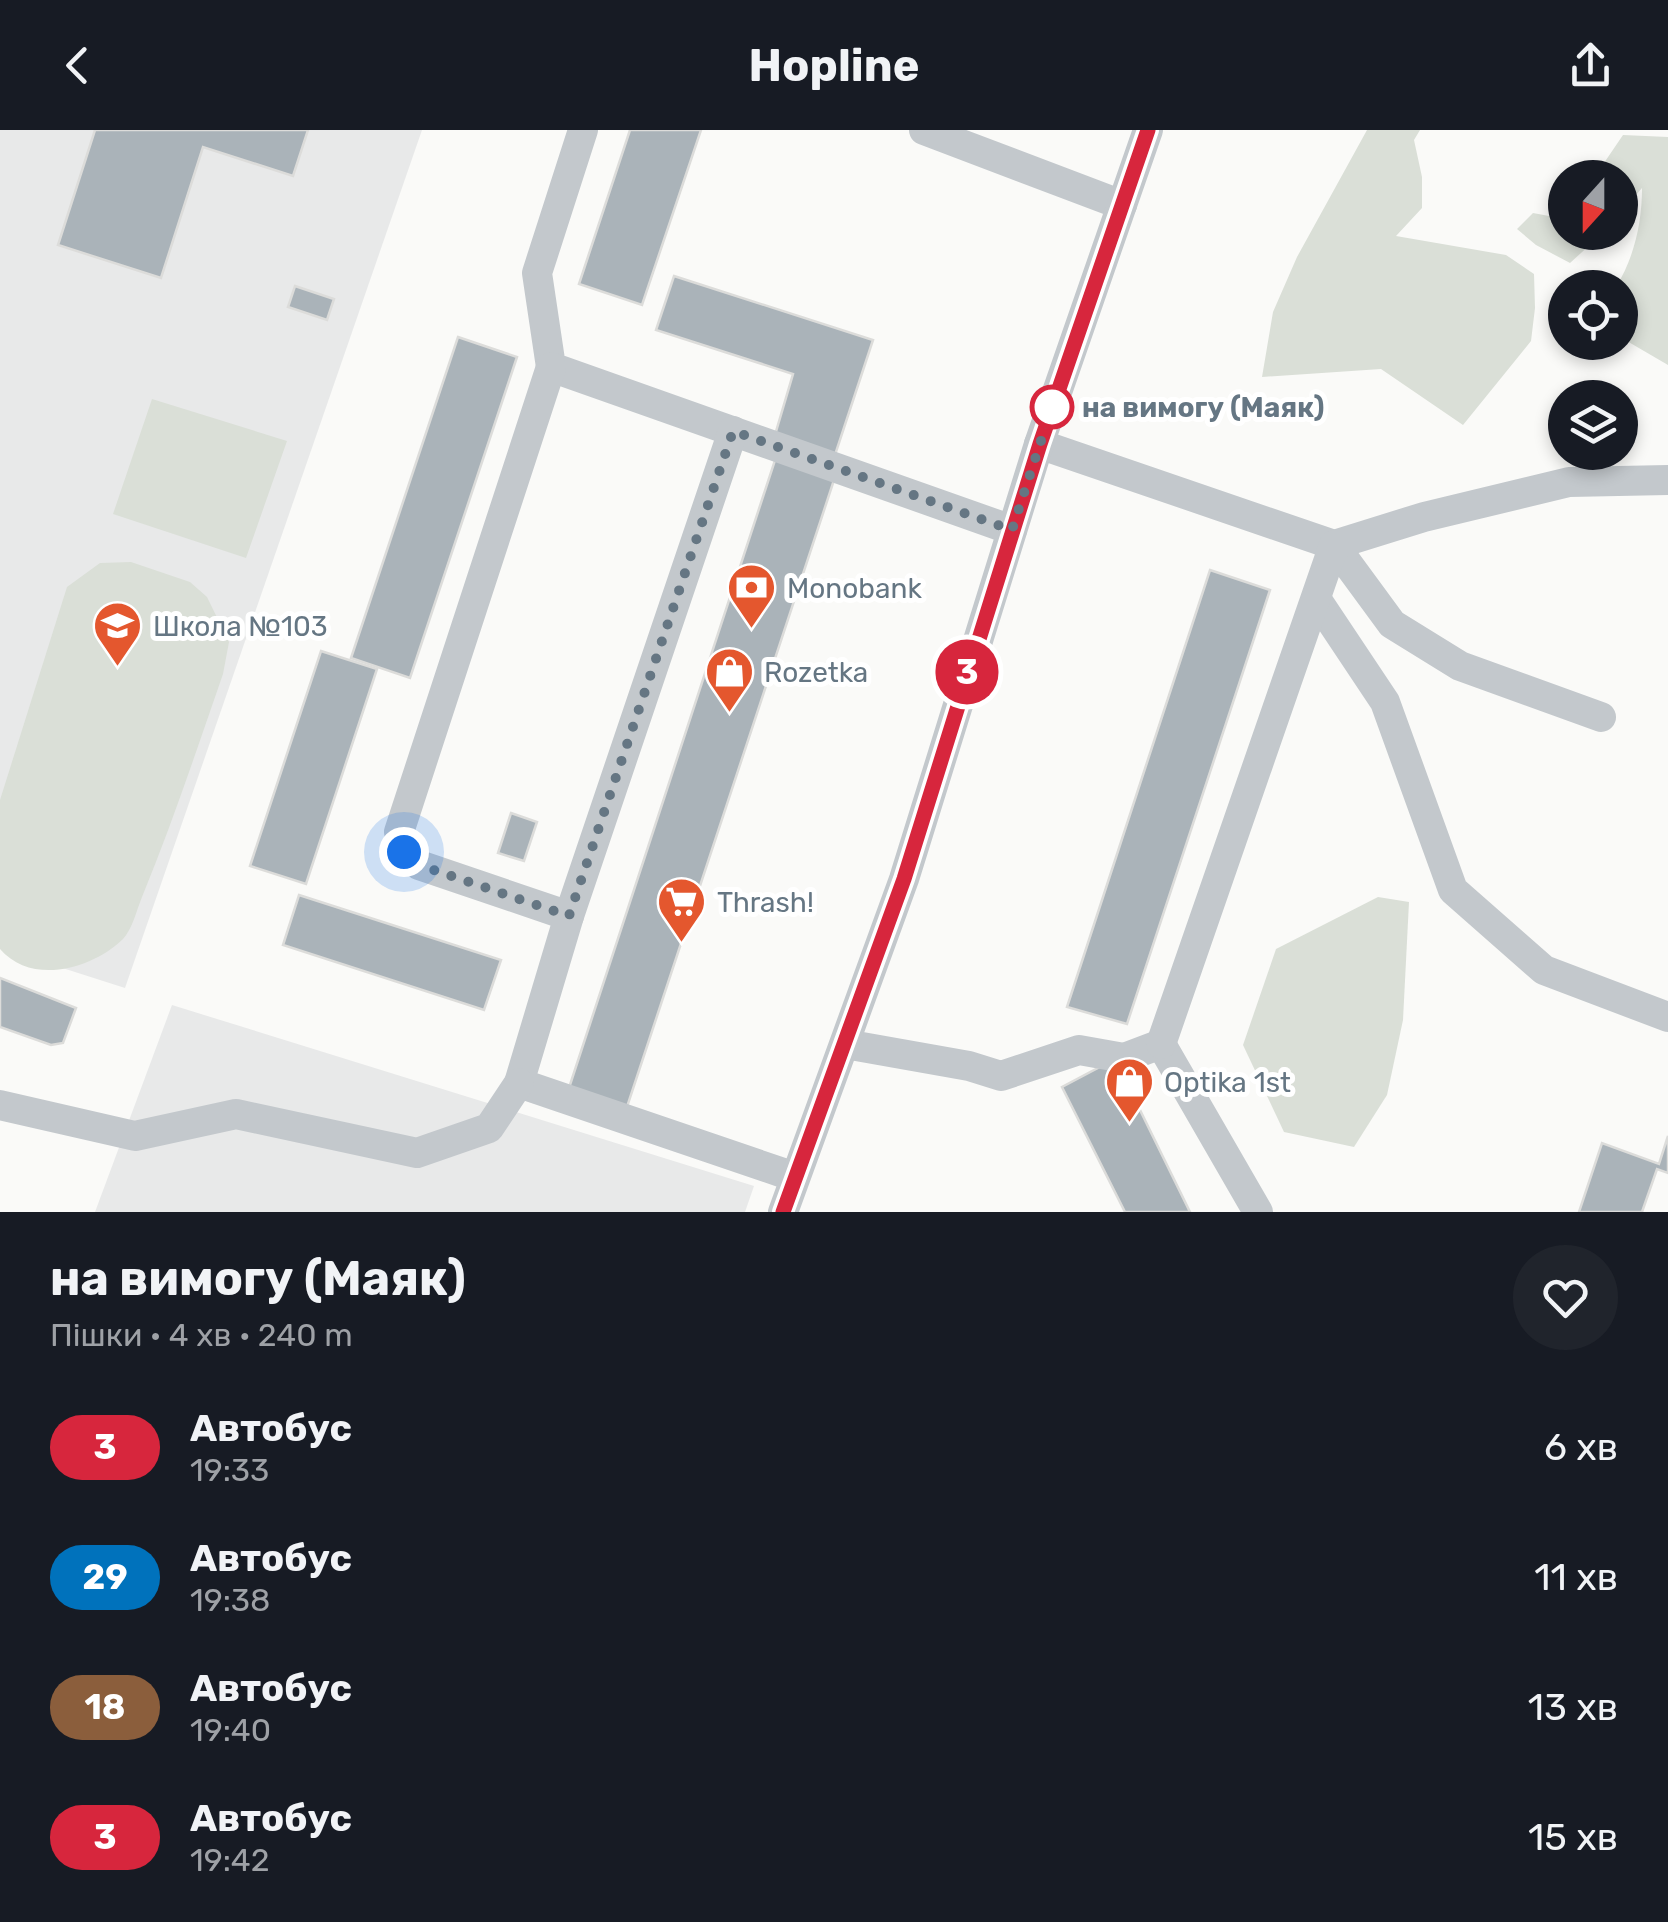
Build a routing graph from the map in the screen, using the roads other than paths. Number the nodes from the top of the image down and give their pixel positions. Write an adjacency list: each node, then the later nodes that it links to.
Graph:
1 (583, 130): 5 (street)
2 (924, 130): 4 (street)
3 (1148, 130): 4 (street)
4 (1122, 205): 7 (street)
5 (551, 368): 6 (street); 13 (street)
6 (733, 431): 9 (street); 13 (street)
7 (1040, 444): 9 (street); 10 (street)
8 (1668, 480): 10 (street)
9 (1012, 530): 15 (street)
10 (1334, 545): 11 (street); 12 (street)
11 (1317, 600): 14 (street); 16 (street)
12 (1601, 717)
13 (569, 916): 17 (street)
14 (1668, 1016)
15 (845, 1044): 16 (street); 19 (street)
16 (1161, 1044): 21 (street)
17 (519, 1083): 18 (street); 19 (street)
18 (0, 1104)
19 (795, 1177): 20 (street)
20 (784, 1212)
21 (1258, 1212)

